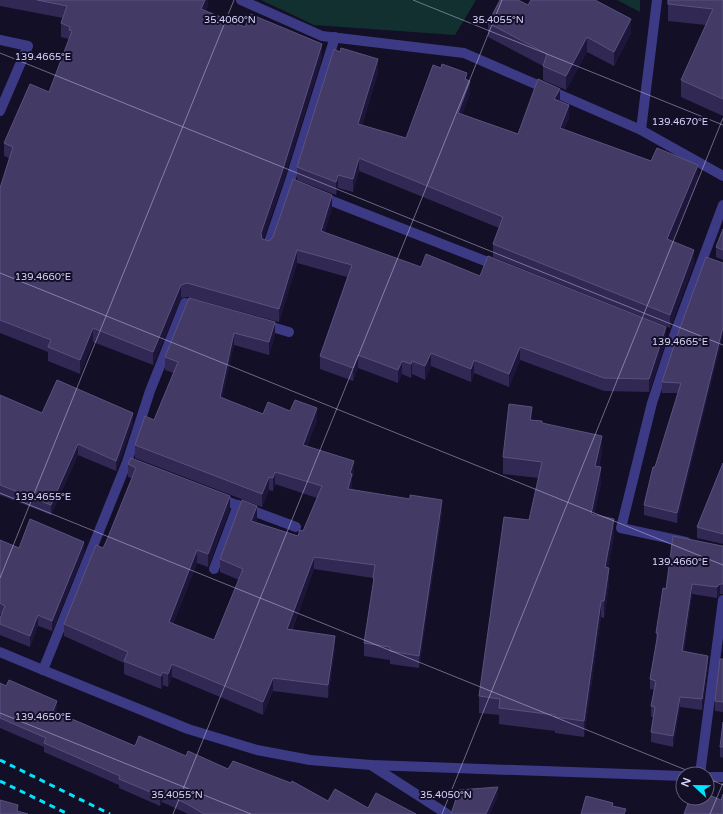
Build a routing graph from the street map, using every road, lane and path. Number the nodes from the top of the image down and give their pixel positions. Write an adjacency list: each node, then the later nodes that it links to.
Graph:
1 (241, 0): 3 (street)
2 (657, 0): 6 (street)
3 (335, 37): 6 (street); 10 (street)
4 (0, 40): 5 (street)
5 (0, 111)
6 (641, 130): 7 (street)
7 (723, 176)
8 (311, 193): 11 (street)
9 (723, 205): 18 (street)
10 (267, 248)
11 (504, 269)
12 (208, 309): 22 (street)
13 (252, 322): 14 (street)
14 (289, 332)
15 (209, 494): 16 (street)
16 (238, 505): 17 (street); 19 (street)
17 (296, 527)
18 (694, 544)
19 (214, 569)
20 (723, 600): 24 (street)
21 (0, 652): 22 (street)
22 (43, 670): 23 (street)
23 (371, 765): 25 (street); 26 (street)
24 (701, 766)
25 (675, 776)
26 (446, 814)

